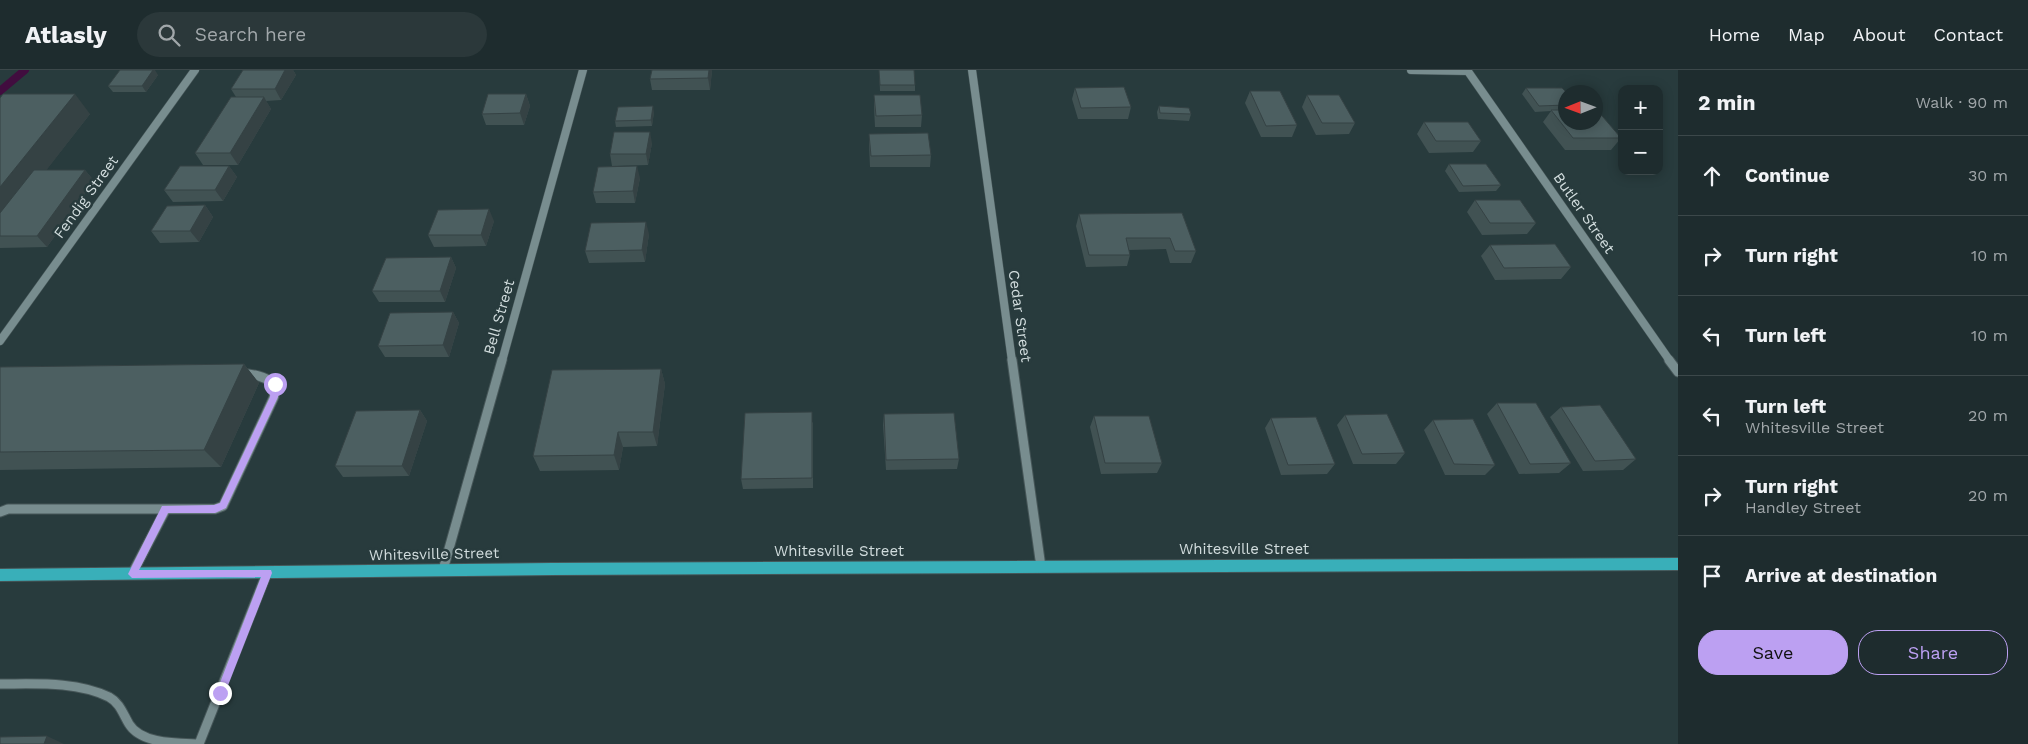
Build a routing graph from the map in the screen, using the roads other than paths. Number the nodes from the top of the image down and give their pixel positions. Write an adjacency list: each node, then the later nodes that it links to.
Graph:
1 (195, 70): 6 (street, Fendig Street)
2 (583, 70): 13 (street, Bell Street)
3 (972, 70): 12 (street, Cedar Street)
4 (1411, 70): 5 (street)
5 (1468, 70): 7 (street, Butler Street)
6 (0, 341)
7 (1678, 372)
8 (235, 373): 9 (street)
9 (166, 509): 10 (street); 15 (street)
10 (0, 512)
11 (1678, 564): 12 (main road, Whitesville Street)
12 (1041, 567): 13 (main road, Whitesville Street)
13 (443, 570): 14 (main road, Whitesville Street)
14 (267, 573): 15 (main road, Whitesville Street); 18 (street)
15 (132, 574): 16 (main road, Whitesville Street)
16 (0, 575)
17 (0, 684): 18 (street)
18 (199, 744)

